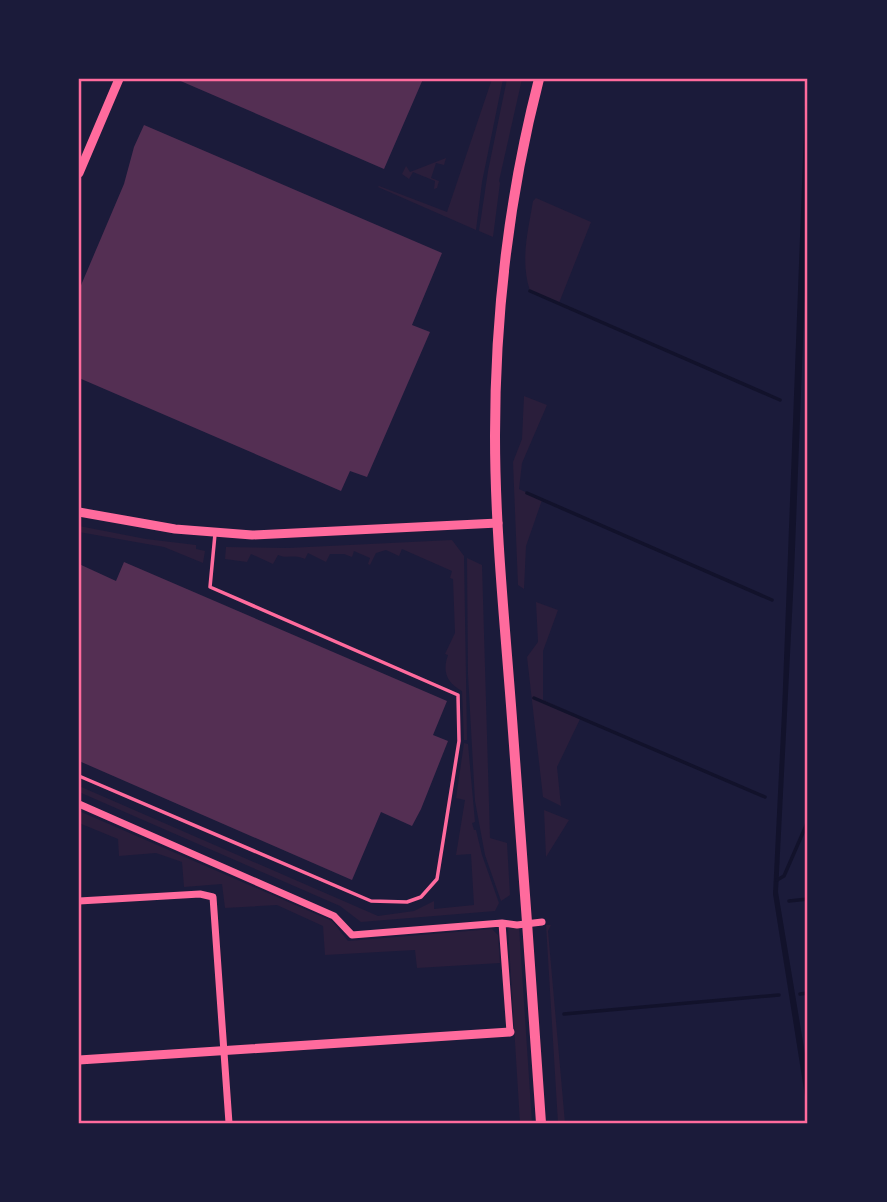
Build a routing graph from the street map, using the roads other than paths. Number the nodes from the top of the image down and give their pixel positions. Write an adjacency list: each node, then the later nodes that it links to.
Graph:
1 (119, 79): 3 (street)
2 (539, 79): 5 (main road)
3 (79, 173)
4 (79, 512): 6 (street)
5 (498, 523): 6 (street); 16 (main road)
6 (215, 534): 7 (lane)
7 (79, 776)
8 (79, 804): 11 (street)
9 (79, 901): 13 (street)
10 (542, 922): 11 (street)
11 (502, 923): 12 (street)
12 (510, 1032): 13 (street)
13 (224, 1051): 14 (street); 15 (street)
14 (79, 1060)
15 (229, 1123)
16 (541, 1123)

